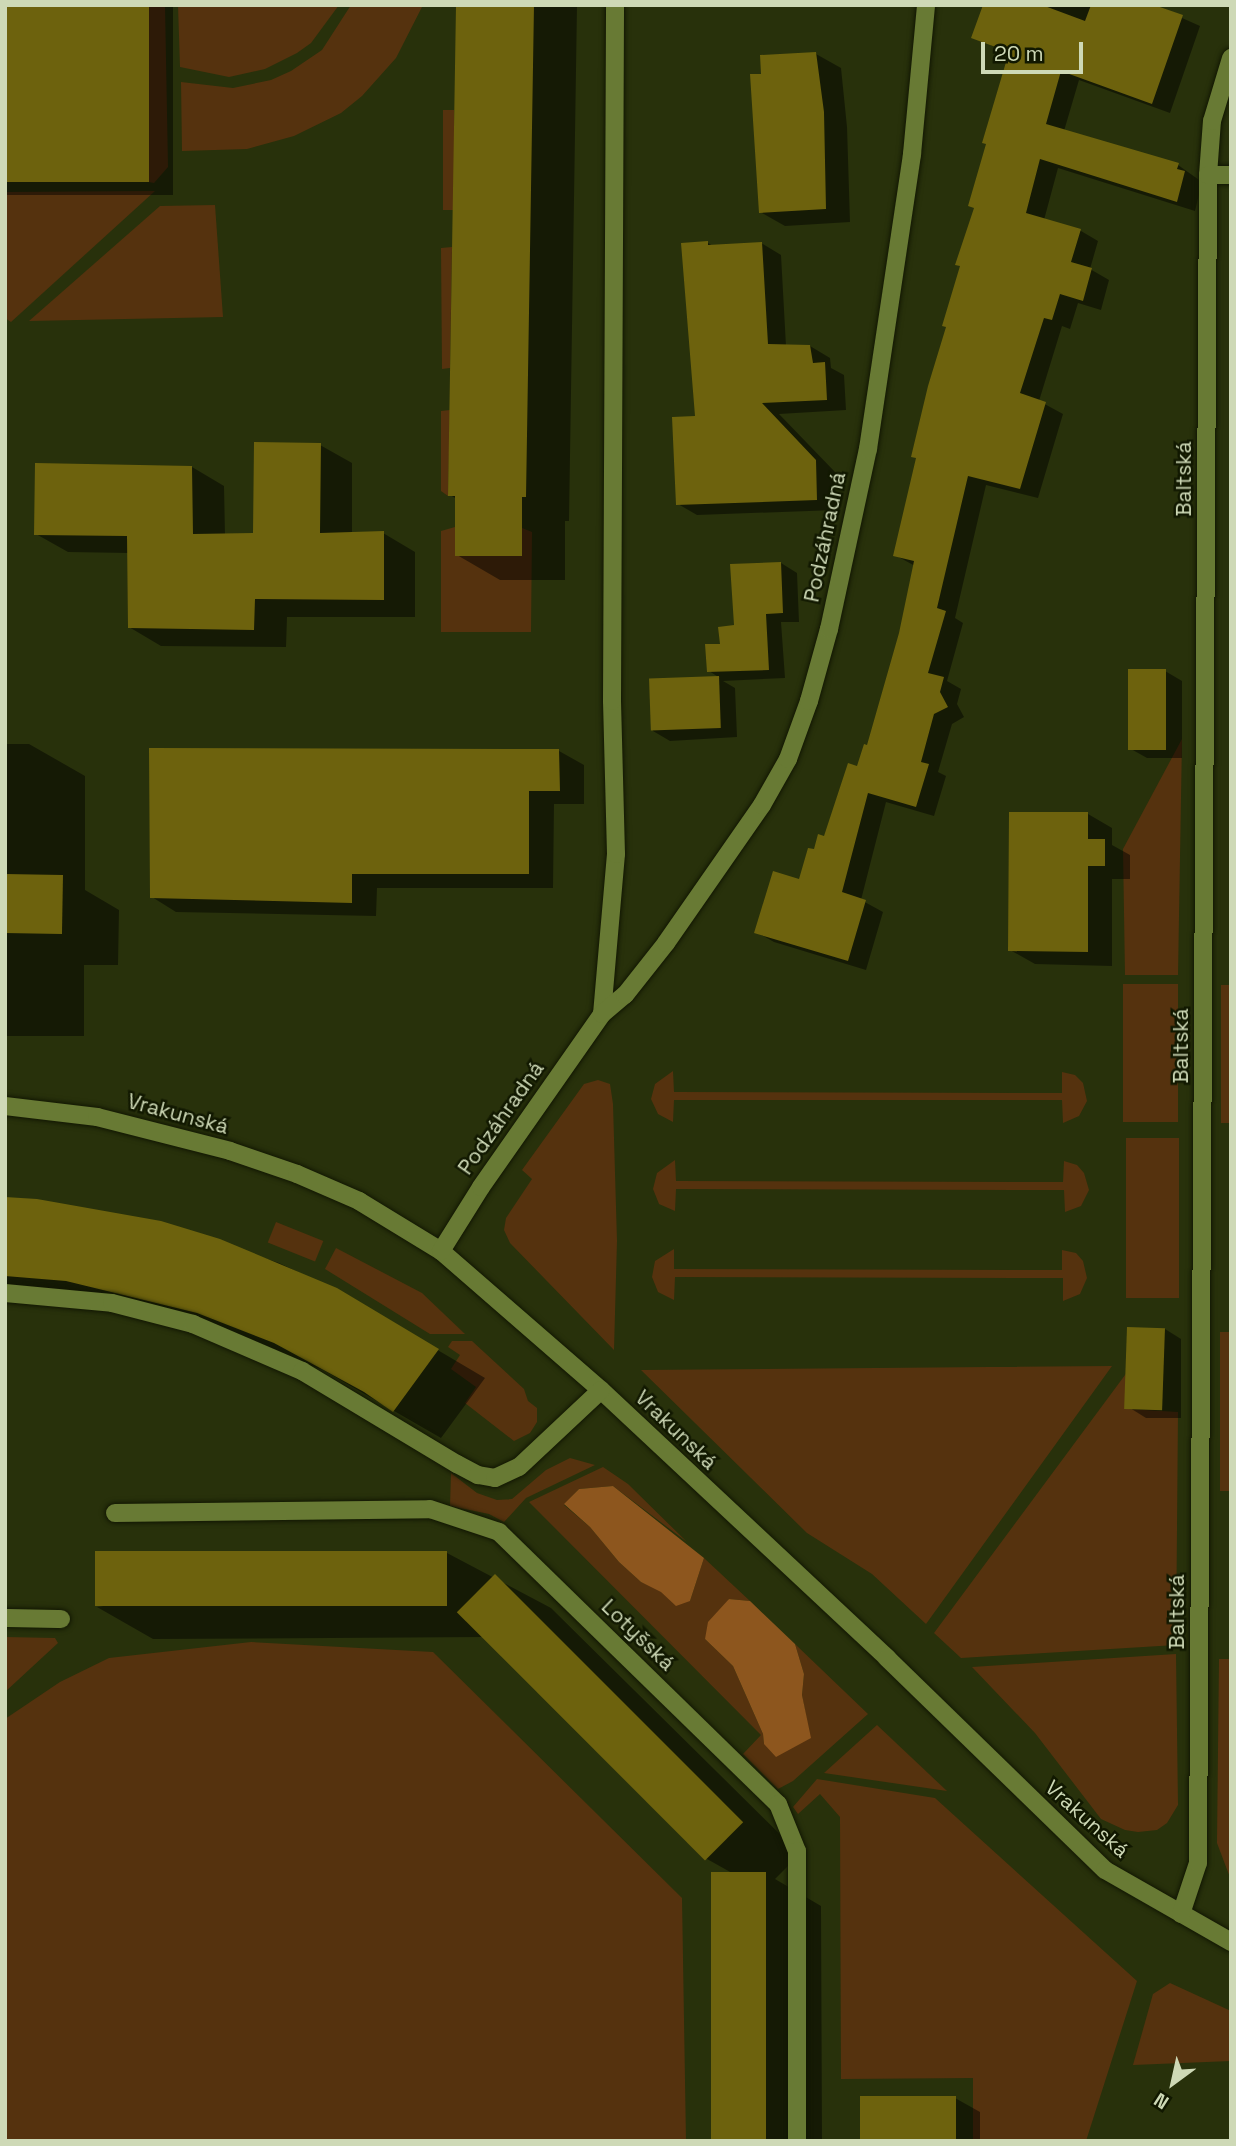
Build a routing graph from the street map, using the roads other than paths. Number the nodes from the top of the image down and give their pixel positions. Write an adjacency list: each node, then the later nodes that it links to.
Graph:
1 (615, 5): 6 (street, Podzáhradná)
2 (926, 5): 6 (street, Podzáhradná)
3 (1231, 58): 4 (street, Baltská)
4 (1208, 175): 5 (street); 14 (street, Baltská)
5 (1231, 175)
6 (602, 1014): 8 (street, Podzáhradná)
7 (5, 1106): 8 (street, Vrakunská)
8 (441, 1251): 10 (street, Vrakunská)
9 (5, 1293): 10 (street)
10 (601, 1390): 14 (street, Vrakunská)
11 (115, 1513): 16 (street, Lotyšská)
12 (5, 1618): 13 (street)
13 (61, 1619)
14 (1181, 1914): 15 (street, Vrakunská)
15 (1231, 1942)
16 (797, 2141)

